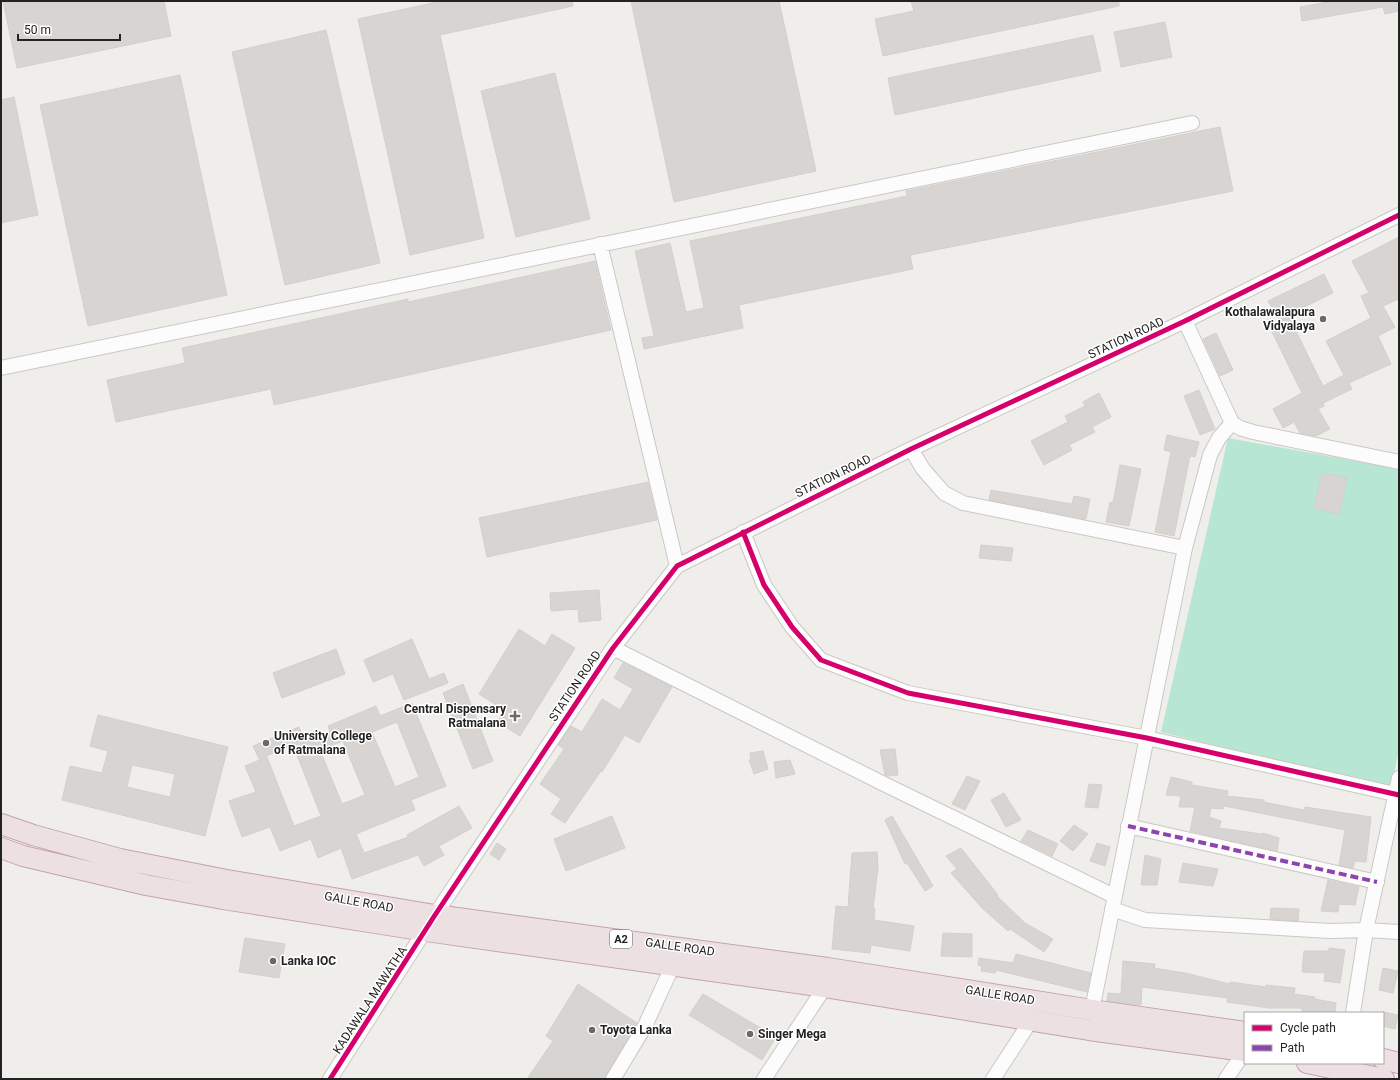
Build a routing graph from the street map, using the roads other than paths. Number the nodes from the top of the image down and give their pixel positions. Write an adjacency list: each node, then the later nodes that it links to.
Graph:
1 (1192, 123): 3 (street)
2 (1399, 215): 4 (street, STATION ROAD)
3 (600, 244): 5 (street); 11 (street)
4 (1185, 321): 6 (street); 7 (street, STATION ROAD)
5 (1, 368)
6 (1232, 423): 8 (street); 10 (street)
7 (911, 449): 9 (street, STATION ROAD); 10 (street)
8 (1399, 462)
9 (743, 532): 11 (street, STATION ROAD); 13 (street)
10 (1185, 548): 13 (street)
11 (677, 566): 12 (street, STATION ROAD)
12 (613, 648): 20 (street); 21 (street, STATION ROAD)
13 (1146, 738): 15 (street); 17 (street)
14 (1399, 778): 15 (street)
15 (1397, 795): 19 (street)
16 (1, 824): 21 (highway, GALLE ROAD / A2)
17 (1128, 826): 19 (street); 20 (street)
18 (1, 848): 21 (highway, GALLE ROAD / A2)
19 (1377, 882): 22 (street)
20 (1113, 902): 22 (street); 26 (street)
21 (430, 923): 24 (highway, GALLE ROAD / A2); 26 (highway, GALLE ROAD / A2); 36 (street, KADAWALA MAWATHA)
22 (1366, 930): 23 (street); 27 (street)
23 (1399, 932)
24 (673, 965): 25 (highway, GALLE ROAD / A2); 37 (street)
25 (825, 987): 28 (highway, GALLE ROAD / A2); 38 (street)
26 (1092, 1010): 29 (highway, GALLE ROAD / A2)
27 (1353, 1012)
28 (1032, 1020): 30 (highway, GALLE ROAD / A2); 39 (street)
29 (1244, 1032)
30 (1244, 1051)
31 (1244, 1052): 40 (street)
32 (1384, 1059): 33 (highway)
33 (1399, 1063)
34 (1319, 1064): 35 (highway)
35 (1343, 1066): 41 (highway)
36 (330, 1079)
37 (613, 1079)
38 (764, 1079)
39 (993, 1079)
40 (1226, 1079)
41 (1384, 1079)

